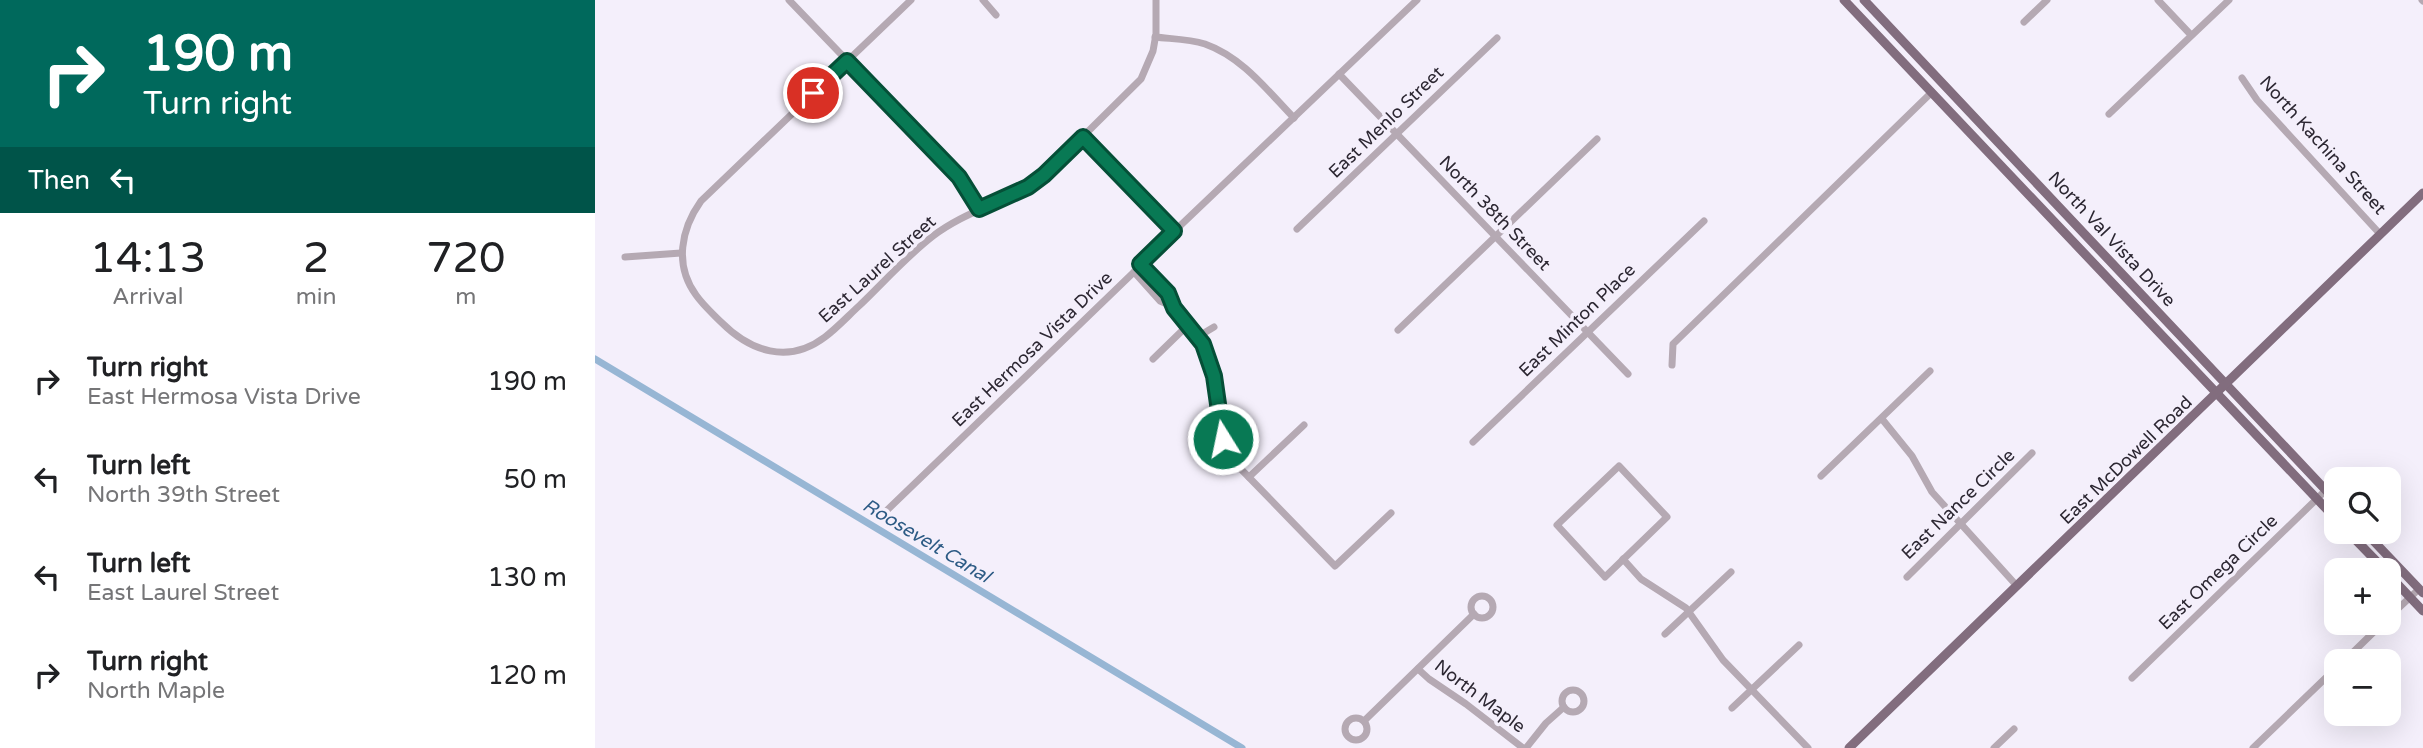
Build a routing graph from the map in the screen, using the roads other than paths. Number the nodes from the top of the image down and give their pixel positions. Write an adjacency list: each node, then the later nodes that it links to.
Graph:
1 (789, 0): 19 (street)
2 (911, 0): 19 (street)
3 (983, 0): 12 (street)
4 (1156, 0): 17 (street, East Laurel Street)
5 (1417, 0): 20 (street, East Hermosa Vista Drive)
6 (1844, 0): 11 (main road, North Val Vista Drive)
7 (1865, 0): 11 (main road); 13 (main road, North Val Vista Drive)
8 (2047, 0): 14 (street)
9 (2158, 0): 16 (street)
10 (2229, 0): 16 (street)
11 (1854, 10): 15 (main road, North Val Vista Drive)
12 (996, 15)
13 (1879, 16): 15 (main road); 22 (main road, North Val Vista Drive)
14 (2024, 22)
15 (1868, 25): 23 (main road, North Val Vista Drive)
16 (2191, 35): 26 (street)
17 (1155, 37): 27 (street); 29 (street, East Laurel Street)
18 (1497, 38): 28 (street, East Menlo Street)
19 (847, 61): 34 (street); 40 (street)
20 (1339, 74): 27 (street, East Hermosa Vista Drive); 28 (street, North 38th Street)
21 (2242, 78): 38 (street, North Kachina Street)
22 (1942, 82): 23 (main road); 24 (main road, North Val Vista Drive)
23 (1932, 92): 25 (main road, North Val Vista Drive); 53 (street)
24 (1958, 99): 25 (main road); 32 (main road, North Val Vista Drive)
25 (1948, 109): 33 (main road, North Val Vista Drive)
26 (2109, 114)
27 (1294, 118): 37 (street, East Hermosa Vista Drive)
28 (1397, 134): 36 (street, East Menlo Street); 39 (street, North 38th Street)
29 (1083, 137): 34 (street, East Laurel Street); 37 (street)
30 (1597, 139): 39 (street)
31 (2423, 193): 38 (main road, East McDowell Road)
32 (2050, 195): 33 (main road); 43 (main road, North Val Vista Drive)
33 (2039, 205): 45 (main road, North Val Vista Drive)
34 (979, 209): 40 (street, East Laurel Street)
35 (1704, 221): 50 (street, East Minton Place)
36 (1297, 229)
37 (1174, 231): 42 (street, East Hermosa Vista Drive)
38 (2380, 234): 56 (main road, East McDowell Road)
39 (1495, 236): 49 (street); 50 (street, North 38th Street)
40 (681, 253): 41 (street)
41 (625, 257)
42 (1140, 264): 44 (street, East Hermosa Vista Drive); 46 (street)
43 (2115, 264): 45 (main road); 56 (main road, North Val Vista Drive)
44 (1134, 272): 46 (street); 69 (street, East Hermosa Vista Drive)
45 (2104, 274): 57 (main road, North Val Vista Drive)
46 (1174, 308): 47 (street)
47 (1189, 324): 51 (street); 52 (street)
48 (1214, 327): 51 (street)
49 (1398, 330)
50 (1588, 332): 55 (street, North 38th Street); 60 (street, East Minton Place)
51 (1199, 336): 63 (street)
52 (1153, 359)
53 (1672, 365)
54 (1930, 371): 58 (street)
55 (1628, 374)
56 (2227, 384): 57 (main road, East McDowell Road); 64 (main road, North Val Vista Drive)
57 (2217, 394): 66 (main road, North Val Vista Drive); 77 (main road, East McDowell Road)
58 (1882, 419): 62 (street); 70 (street)
59 (1304, 425): 63 (street)
60 (1473, 442)
61 (2032, 453): 70 (street, East Nance Circle)
62 (1821, 476)
63 (1249, 477): 68 (street)
64 (2324, 488)
65 (2324, 492): 66 (street, East Omega Circle)
66 (2317, 499): 67 (main road, North Val Vista Drive); 90 (street, East Omega Circle)
67 (2324, 506)
68 (1391, 513)
69 (881, 516)
70 (1961, 525): 76 (street, East Nance Circle); 77 (street)
71 (2360, 544): 73 (main road)
72 (2376, 544): 79 (main road)
73 (2373, 558)
74 (1623, 559): 74 (street); 82 (street)
75 (1731, 572): 82 (street)
76 (1907, 577)
77 (2017, 586): 99 (main road, East McDowell Road)
78 (2401, 588): 80 (main road)
79 (2421, 591): 80 (street)
80 (2410, 597): 81 (street); 83 (main road)
81 (2401, 606)
82 (1689, 611): 85 (street); 92 (street)
83 (2423, 611)
84 (1474, 614): 89 (street)
85 (1665, 634)
86 (2371, 635): 88 (street)
87 (1799, 645): 92 (street)
88 (2356, 649)
89 (1418, 668): 95 (street); 97 (street, North Maple)
90 (2132, 678)
91 (2324, 680): 101 (street)
92 (1752, 690): 94 (street); 98 (street)
93 (1564, 708): 97 (street)
94 (1732, 708)
95 (1364, 721)
96 (2014, 729): 100 (street)
97 (1525, 748)
98 (1808, 748)
99 (1849, 748)
100 (1994, 748)
101 (2253, 748)

